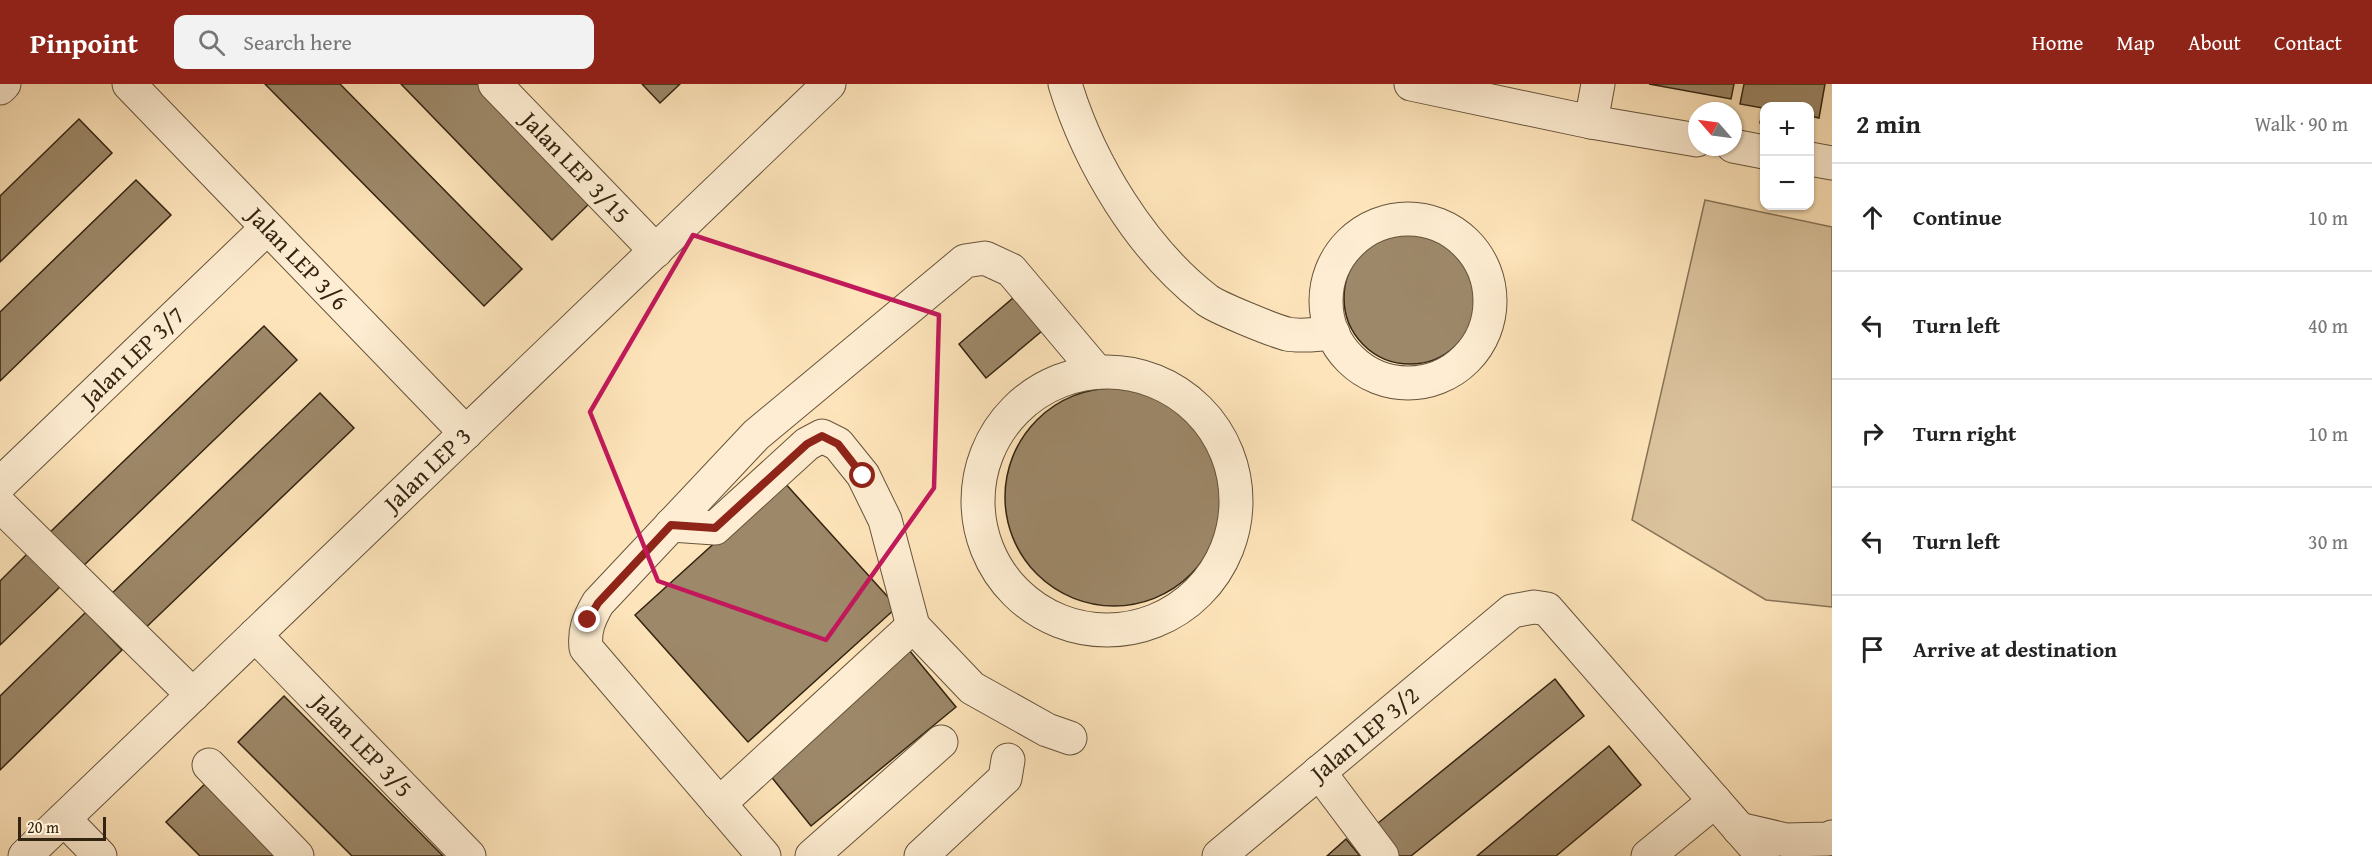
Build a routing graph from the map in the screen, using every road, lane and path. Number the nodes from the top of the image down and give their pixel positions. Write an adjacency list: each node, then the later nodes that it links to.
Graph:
1 (4, 84): 8 (street)
2 (129, 84): 15 (street, Jalan LEP 3/6)
3 (495, 84): 16 (street, Jalan LEP 3/15)
4 (829, 84): 16 (street, Jalan LEP 3)
5 (1065, 84): 17 (street)
6 (1411, 84): 9 (street)
7 (1598, 84): 9 (street)
8 (0, 88)
9 (1591, 122): 10 (street)
10 (1688, 138)
11 (1742, 148): 12 (street)
12 (1760, 151)
13 (1814, 160): 14 (street)
14 (1832, 163)
15 (267, 228): 19 (street, Jalan LEP 3/6); 20 (street, Jalan LEP 3/7)
16 (656, 251): 19 (street, Jalan LEP 3)
17 (1333, 333): 17 (street)
18 (1097, 372): 18 (street); 22 (street)
19 (466, 433): 24 (street, Jalan LEP 3)
20 (0, 484)
21 (0, 505): 25 (street)
22 (671, 525): 23 (street); 32 (street)
23 (913, 626): 26 (street); 32 (street)
24 (255, 635): 25 (street, Jalan LEP 3); 39 (street, Jalan LEP 3/5)
25 (193, 695): 33 (street, Jalan LEP 3)
26 (1070, 738)
27 (941, 742): 41 (street)
28 (1008, 760): 42 (street)
29 (209, 765): 38 (street)
30 (1319, 772): 31 (street, Jalan LEP 3/2); 43 (street, Jalan LEP 3/2); 44 (street)
31 (1715, 801): 34 (street); 45 (street)
32 (719, 804): 40 (street)
33 (64, 819): 36 (street, Jalan LEP 3); 37 (street)
34 (1739, 829): 35 (street); 46 (street)
35 (1832, 837)
36 (25, 856)
37 (100, 856)
38 (297, 856)
39 (469, 856)
40 (764, 856)
41 (812, 856)
42 (921, 856)
43 (1219, 856)
44 (1382, 856)
45 (1648, 856)
46 (1763, 856)

